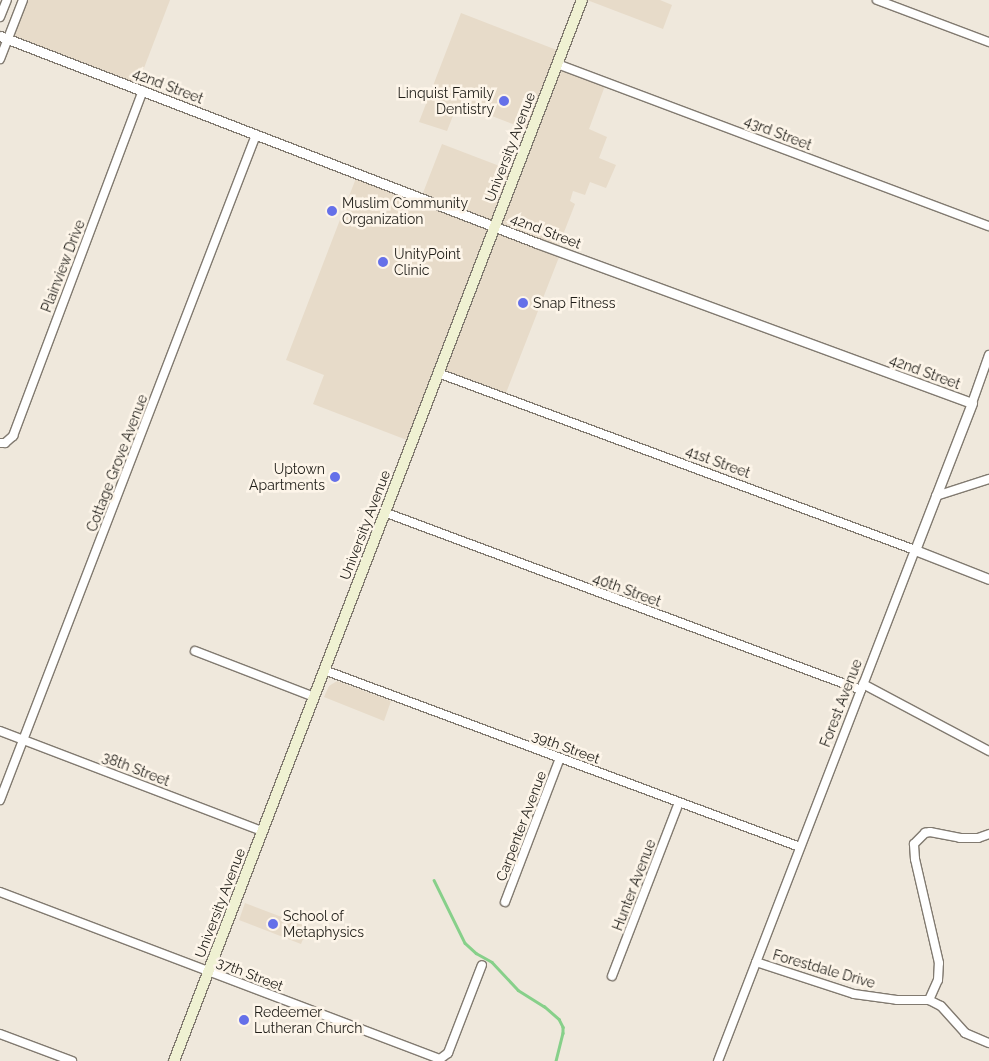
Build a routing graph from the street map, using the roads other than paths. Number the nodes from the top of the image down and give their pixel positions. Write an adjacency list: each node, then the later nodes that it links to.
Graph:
1 (7, 0): 5 (street)
2 (23, 0): 6 (street)
3 (582, 0): 9 (main road, University Avenue)
4 (877, 0): 7 (street)
5 (0, 17)
6 (4, 38): 8 (street); 10 (street, 42nd Street)
7 (989, 42)
8 (0, 59)
9 (557, 64): 12 (main road, University Avenue); 13 (street, 43rd Street)
10 (143, 91): 11 (street, 42nd Street); 17 (street, Plainview Drive)
11 (256, 135): 12 (street, 42nd Street); 28 (street, Cottage Grove Avenue)
12 (494, 226): 15 (main road, University Avenue); 16 (street, 42nd Street)
13 (989, 226)
14 (989, 355): 16 (street, Forest Avenue)
15 (438, 373): 20 (main road, University Avenue); 21 (street, 41st Street)
16 (972, 404): 19 (street, Forest Avenue)
17 (0, 443)
18 (989, 479): 19 (street)
19 (936, 496): 21 (street, Forest Avenue)
20 (384, 512): 24 (main road, University Avenue); 25 (street, 40th Street)
21 (915, 550): 22 (street, 41st Street); 25 (street, Forest Avenue)
22 (989, 578)
23 (195, 651): 26 (street)
24 (324, 670): 26 (main road, University Avenue); 30 (street, 39th Street)
25 (862, 687): 29 (street, 40th Street); 35 (street, Forest Avenue)
26 (314, 697): 33 (main road, University Avenue)
27 (0, 731): 28 (street, 38th Street)
28 (24, 740): 31 (street, Cottage Grove Avenue); 33 (street, 38th Street)
29 (989, 751)
30 (560, 758): 32 (street, 39th Street); 37 (street, Carpenter Avenue)
31 (0, 800)
32 (679, 802): 35 (street, 39th Street); 41 (street, Hunter Avenue)
33 (262, 831): 40 (main road, University Avenue)
34 (989, 834): 42 (street)
35 (800, 848): 38 (street, Forest Avenue)
36 (0, 892): 40 (street, 37th Street)
37 (506, 902)
38 (756, 962): 42 (street, Forestdale Drive); 47 (street, Forest Avenue)
39 (482, 965): 40 (street, 37th Street)
40 (208, 971): 46 (main road, University Avenue)
41 (612, 976)
42 (929, 1000): 44 (street)
43 (0, 1034): 45 (street)
44 (989, 1043)
45 (72, 1061)
46 (174, 1061)
47 (718, 1061)

